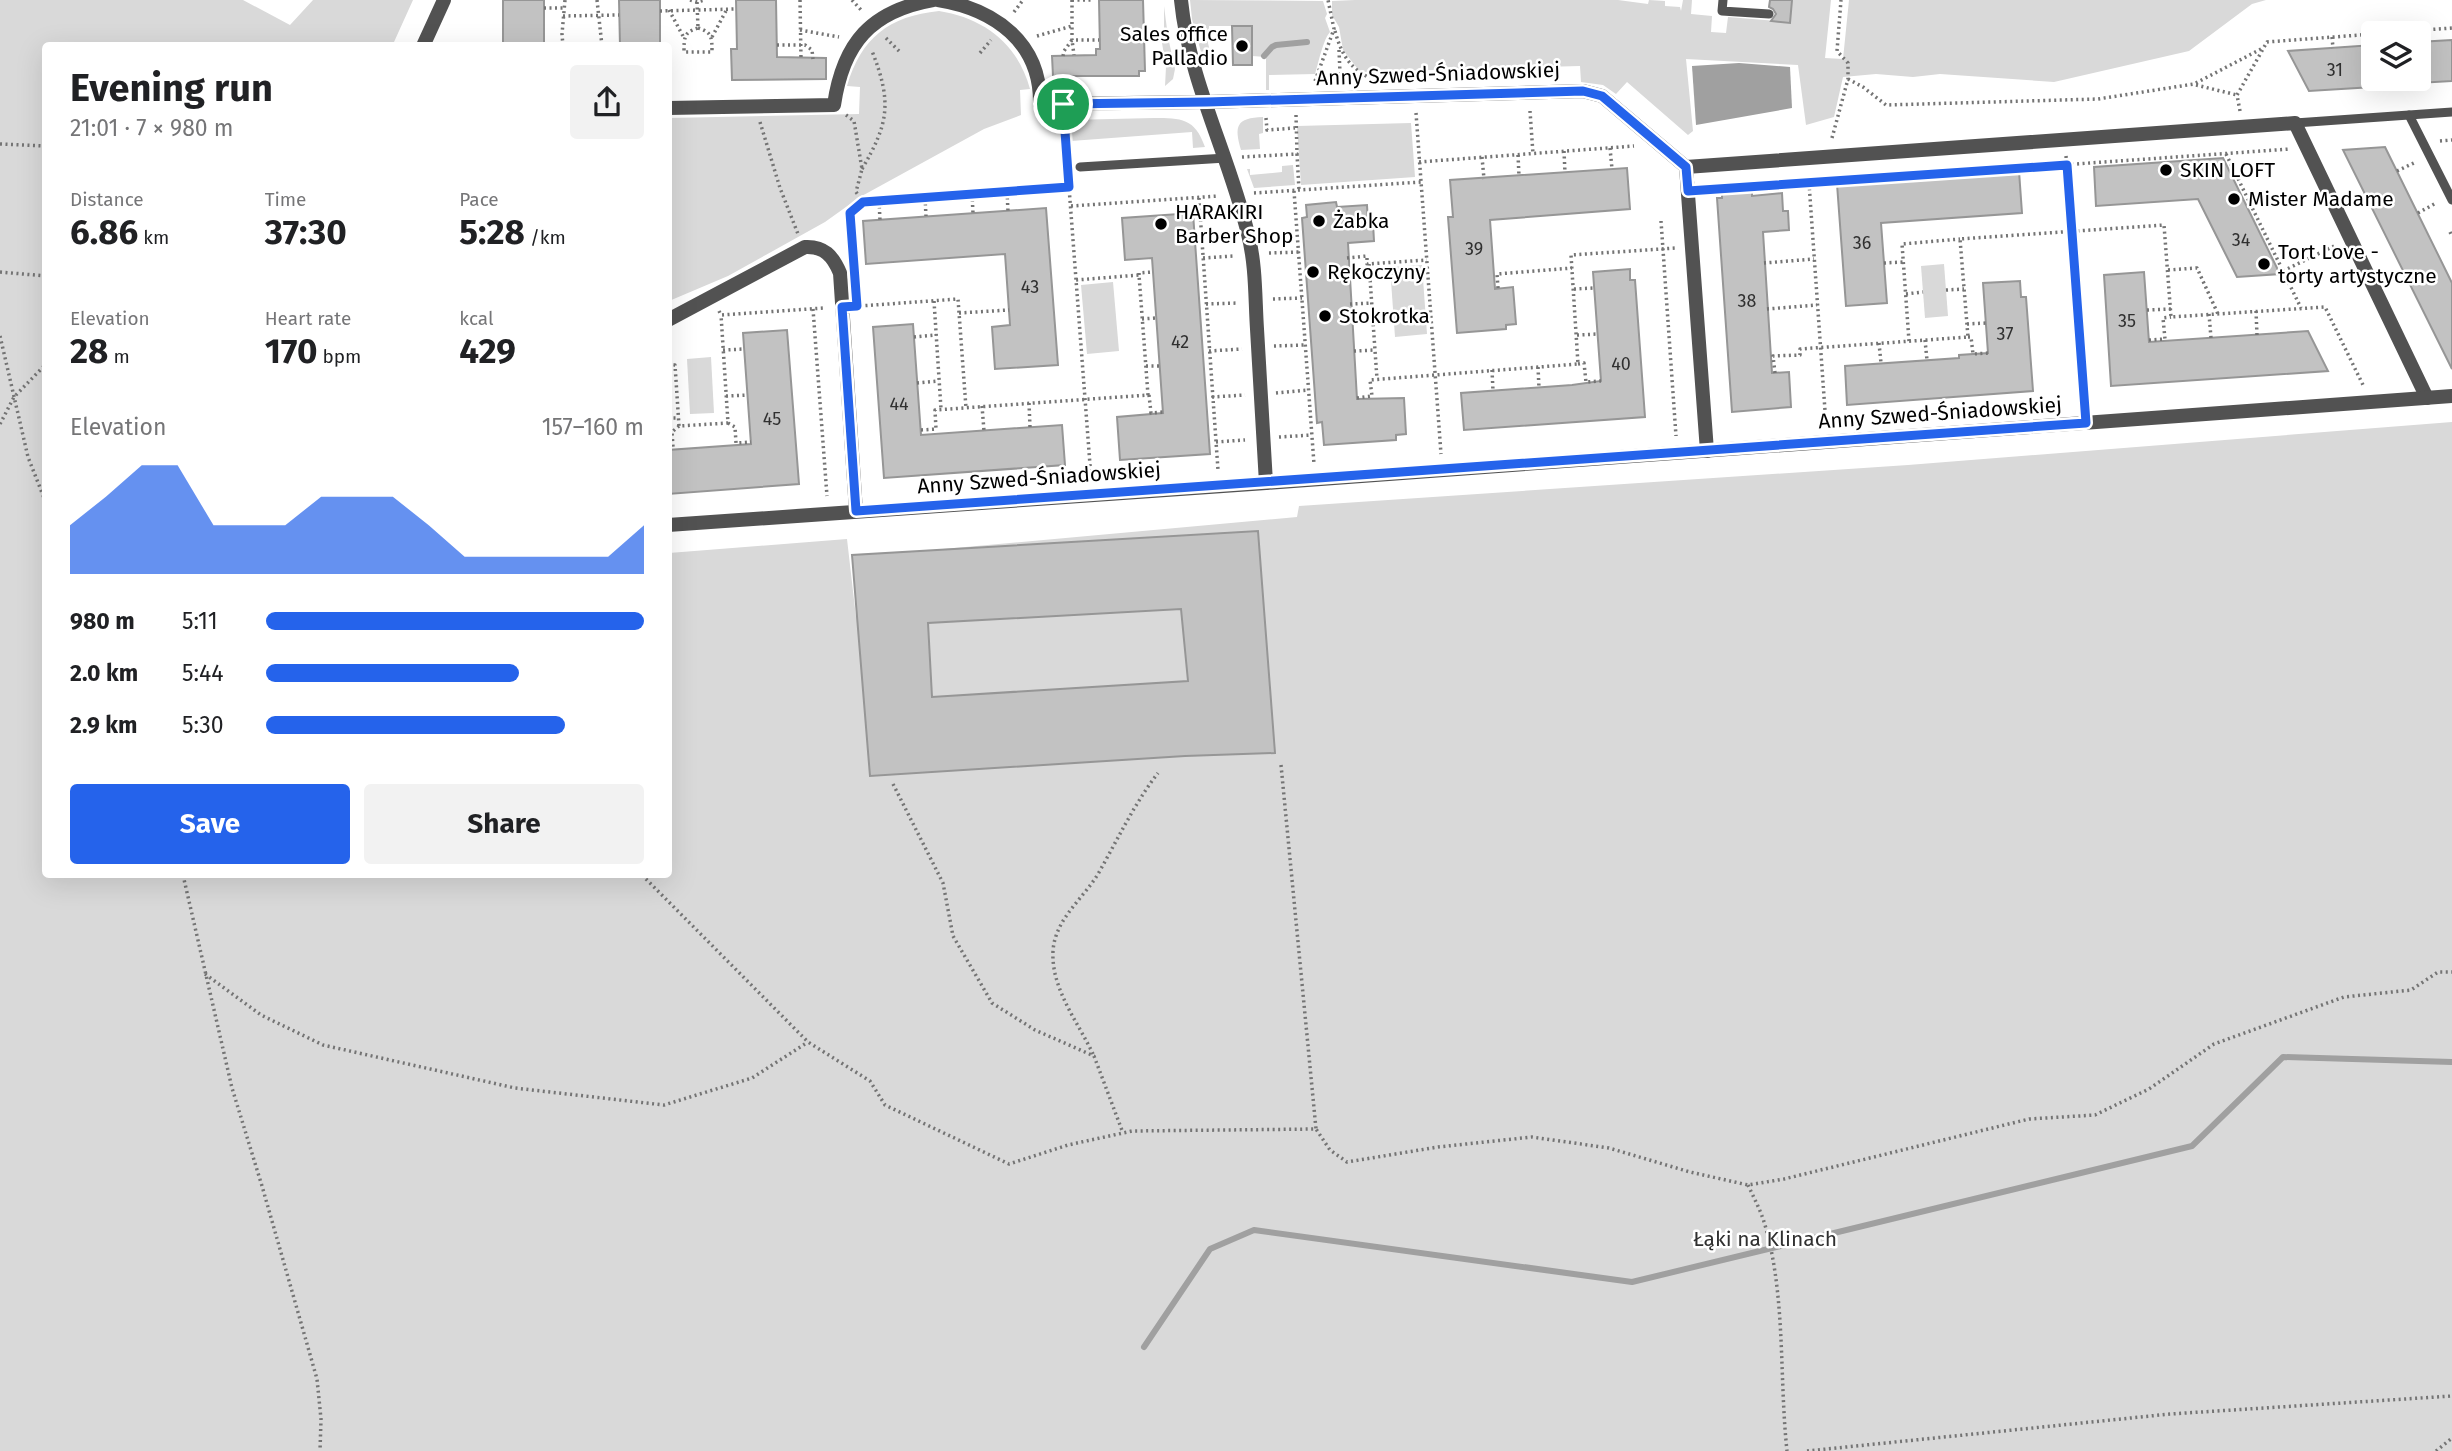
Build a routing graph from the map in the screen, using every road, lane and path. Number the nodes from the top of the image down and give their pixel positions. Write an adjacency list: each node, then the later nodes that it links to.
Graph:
1 (444, 0): 40 (street)
2 (565, 0): 16 (path)
3 (597, 0): 23 (path)
4 (690, 0): 14 (path)
5 (705, 0): 14 (path)
6 (800, 0): 30 (path)
7 (936, 0): 62 (street, Anny Szwed-Śniadowskiej); 63 (street)
8 (1072, 0): 9 (path); 26 (path)
9 (1091, 0)
10 (1181, 0): 61 (street)
11 (1328, 0): 29 (path)
12 (1723, 0): 22 (lane)
13 (1841, 0): 55 (path)
14 (697, 2): 20 (path)
15 (544, 8): 16 (path)
16 (564, 8): 25 (path)
17 (727, 9): 18 (path); 20 (path); 35 (path)
18 (736, 9)
19 (669, 10): 20 (path); 21 (path); 34 (path)
20 (697, 10): 27 (path)
21 (660, 11)
22 (1769, 14)
23 (600, 15): 24 (path); 25 (path); 42 (path)
24 (620, 15)
25 (563, 16): 41 (path)
26 (1072, 26): 33 (path); 38 (path)
27 (698, 28): 34 (path); 35 (path)
28 (2452, 28): 31 (path)
29 (1334, 29): 45 (path); 54 (path)
30 (800, 30): 36 (path); 44 (path)
31 (2431, 30)
32 (2361, 35): 37 (path)
33 (1039, 36)
34 (684, 37): 35 (path)
35 (712, 37)
36 (838, 37)
37 (2332, 37): 47 (path); 48 (path)
38 (1072, 40): 39 (path); 49 (path); 50 (path)
39 (1100, 40)
40 (425, 42)
41 (563, 42)
42 (601, 42)
43 (777, 45): 44 (path)
44 (801, 45): 51 (path); 52 (path)
45 (1338, 45): 53 (path); 56 (path)
46 (870, 47): 91 (path)
47 (2263, 48): 57 (path); 59 (path)
48 (2333, 48)
49 (1063, 55)
50 (1074, 55)
51 (801, 59)
52 (813, 59)
53 (1340, 73)
54 (1319, 74)
55 (1848, 79): 57 (path); 84 (path)
56 (1378, 82)
57 (2194, 84): 59 (path)
58 (1529, 93): 60 (street, Anny Szwed-Śniadowskiej); 79 (path); 90 (street, Anny Szwed-Śniadowskiej)
59 (2238, 95): 67 (path)
60 (1415, 96): 61 (street, Anny Szwed-Śniadowskiej); 85 (path)
61 (1207, 102): 62 (street, Anny Szwed-Śniadowskiej); 82 (street)
62 (1063, 104): 87 (path)
63 (834, 105): 64 (street); 91 (path)
64 (756, 107): 65 (street); 122 (path)
65 (672, 108)
66 (2452, 112): 69 (lane)
67 (2240, 113)
68 (1266, 114): 78 (path)
69 (2409, 115): 70 (lane); 108 (lane)
70 (2295, 123): 71 (street); 76 (street)
71 (2065, 140): 84 (street); 88 (path)
72 (0, 144): 73 (path)
73 (42, 146)
74 (1639, 146): 75 (path)
75 (1610, 148): 77 (path); 92 (path)
76 (2308, 148): 80 (path); 120 (street)
77 (1564, 151): 79 (path); 94 (path)
78 (1297, 154): 82 (path); 101 (path)
79 (1533, 154): 81 (path)
80 (2226, 154): 88 (path); 139 (path)
81 (1518, 155): 83 (path); 96 (path)
82 (1226, 158): 89 (lane); 105 (street)
83 (1482, 158): 85 (path); 97 (path)
84 (1820, 158): 90 (street)
85 (1419, 162): 98 (path)
86 (2416, 162): 93 (path)
87 (1068, 164)
88 (2067, 165): 99 (path); 119 (path)
89 (1080, 167)
90 (1686, 167): 102 (street)
91 (862, 169): 110 (path)
92 (1612, 169)
93 (2397, 171)
94 (1565, 173)
95 (1069, 176): 100 (path)
96 (1519, 176)
97 (1483, 179)
98 (1421, 182): 101 (path); 131 (path)
99 (1809, 183): 102 (path); 130 (path)
100 (1069, 187): 103 (path); 112 (path)
101 (1296, 191): 105 (path); 125 (path)
102 (1688, 191): 123 (street)
103 (1007, 192): 104 (path); 113 (path)
104 (972, 194): 106 (path); 114 (path)
105 (1238, 194): 107 (path); 258 (street)
106 (925, 198): 109 (path); 116 (path)
107 (1199, 198): 112 (path); 128 (path)
108 (2452, 200)
109 (879, 201): 110 (path); 117 (path)
110 (863, 202): 136 (path)
111 (2436, 203): 115 (path)
112 (1071, 206): 144 (path)
113 (1008, 211)
114 (973, 213)
115 (2418, 213)
116 (926, 216)
117 (880, 220)
118 (1661, 221): 124 (path)
119 (2072, 232): 121 (path); 138 (path); 239 (path)
120 (2351, 238): 139 (path); 229 (street)
121 (1960, 239): 132 (path); 148 (path)
122 (805, 247): 160 (street); 174 (street)
123 (1692, 247): 124 (path); 253 (street)
124 (1662, 249): 137 (path); 248 (path)
125 (1299, 251): 126 (path); 152 (path)
126 (1265, 254)
127 (1236, 256): 128 (path)
128 (1203, 258): 157 (path)
129 (1347, 258): 135 (path)
130 (1814, 259): 133 (path); 159 (path)
131 (1427, 260): 135 (path); 211 (path)
132 (1903, 262): 134 (path); 151 (path)
133 (1764, 263)
134 (1884, 263)
135 (1369, 264): 156 (path)
136 (854, 266)
137 (1572, 268): 145 (path); 147 (path)
138 (2168, 270): 165 (path); 171 (path)
139 (2283, 271): 161 (path)
140 (0, 272): 143 (path)
141 (1153, 272): 142 (path)
142 (1139, 275): 144 (path); 176 (path)
143 (42, 276)
144 (1076, 279): 230 (path)
145 (1498, 288)
146 (1594, 288): 147 (path)
147 (1574, 289): 181 (path)
148 (1964, 289): 149 (path); 178 (path)
149 (1946, 290)
150 (1923, 292): 151 (path)
151 (1906, 294): 189 (path)
152 (1302, 298): 153 (path); 191 (path)
153 (1269, 300)
154 (934, 301): 160 (path); 169 (path); 180 (path)
155 (1241, 303): 157 (path)
156 (1372, 303): 158 (path); 197 (path)
157 (1206, 304): 198 (path)
158 (1350, 304)
159 (1817, 305): 164 (path); 193 (path)
160 (842, 307): 163 (path); 261 (street)
161 (2301, 308): 168 (path); 217 (path)
162 (719, 309): 172 (path)
163 (813, 309): 172 (path); 260 (path)
164 (1767, 309)
165 (2171, 309): 167 (path); 173 (path)
166 (1009, 310): 169 (path)
167 (2147, 310)
168 (2256, 311): 171 (path); 182 (path)
169 (959, 313): 233 (path)
170 (2209, 314): 171 (path); 173 (path); 186 (path)
171 (2218, 314)
172 (721, 315): 196 (path)
173 (2171, 317): 188 (path)
174 (672, 318)
175 (1156, 318): 176 (path)
176 (1142, 319): 205 (path)
177 (1986, 323): 178 (path)
178 (1967, 324): 185 (path)
179 (1598, 334): 181 (path)
180 (936, 335): 184 (path); 214 (path)
181 (1577, 335): 203 (path)
182 (2257, 335)
183 (0, 336): 224 (path)
184 (914, 337)
185 (1968, 337): 187 (path); 200 (path)
186 (2211, 338)
187 (1925, 340): 189 (path); 201 (path)
188 (2149, 340)
189 (1909, 341): 190 (path)
190 (1879, 343): 193 (path); 202 (path)
191 (1305, 344): 192 (path); 218 (path)
192 (1272, 347)
193 (1820, 347): 210 (path); 252 (path)
194 (1244, 348): 198 (path)
195 (744, 349): 196 (path)
196 (723, 350): 225 (path)
197 (1375, 350): 199 (path); 212 (path)
198 (1209, 351): 226 (path)
199 (1354, 351)
200 (1988, 353)
201 (1927, 360)
202 (1881, 363)
203 (1578, 364): 207 (path); 213 (path)
204 (672, 365): 237 (path)
205 (1146, 366): 206 (path); 222 (path)
206 (1160, 366)
207 (1538, 367): 209 (path); 216 (path)
208 (42, 368): 224 (path)
209 (1492, 370): 211 (path); 219 (path)
210 (1774, 373)
211 (1435, 375): 212 (path); 254 (path)
212 (1377, 379): 228 (path)
213 (1601, 381)
214 (939, 382): 215 (path); 234 (path)
215 (917, 383)
216 (1539, 387)
217 (2364, 387)
218 (1308, 390): 220 (path); 246 (path)
219 (1493, 391)
220 (1274, 393)
221 (1247, 394): 226 (path)
222 (1148, 395): 230 (path); 235 (path)
223 (748, 396): 225 (path)
224 (14, 397): 240 (path); 259 (path)
225 (726, 397): 238 (path)
226 (1212, 397): 251 (path)
227 (2452, 397): 229 (street, Anny Szwed-Śniadowskiej)
228 (1357, 398)
229 (2427, 398): 239 (street, Anny Szwed-Śniadowskiej)
230 (1085, 399): 231 (path); 255 (path)
231 (1029, 403): 232 (path); 242 (path)
232 (982, 406): 233 (path); 244 (path)
233 (966, 408): 234 (path)
234 (941, 410): 243 (path)
235 (1163, 412)
236 (672, 418): 237 (path)
237 (679, 418): 241 (path)
238 (728, 423): 241 (path); 250 (path)
239 (2086, 423): 252 (street, Anny Szwed-Śniadowskiej)
240 (0, 424)
241 (679, 426): 245 (path)
242 (1030, 427)
243 (921, 430)
244 (984, 431)
245 (672, 432)
246 (1312, 435): 247 (path); 257 (path)
247 (1277, 437)
248 (1676, 437)
249 (1251, 440): 251 (path)
250 (751, 442)
251 (1216, 442): 256 (path)
252 (1827, 442): 253 (street, Anny Szwed-Śniadowskiej)
253 (1707, 451): 254 (street, Anny Szwed-Śniadowskiej)
254 (1442, 470): 257 (street, Anny Szwed-Śniadowskiej)
255 (1091, 472)
256 (1218, 472)
257 (1315, 479): 258 (street, Anny Szwed-Śniadowskiej)
258 (1266, 483): 261 (street, Anny Szwed-Śniadowskiej)
259 (42, 493)
260 (827, 498)
261 (856, 511): 262 (street, Anny Szwed-Śniadowskiej)
262 (672, 525)
263 (1281, 765): 272 (path)
264 (1158, 773): 271 (path)
265 (893, 784): 271 (path)
266 (184, 878): 269 (path)
267 (645, 878): 270 (path)
268 (2452, 972): 274 (path)
269 (205, 974): 270 (path); 277 (path)
270 (808, 1042): 273 (path)
271 (1094, 1056): 273 (path)
272 (1316, 1129): 273 (path); 274 (path)
273 (1123, 1133)
274 (1748, 1185): 278 (path)
275 (2452, 1396): 279 (path)
276 (2452, 1438): 280 (path)
277 (320, 1451)
278 (1787, 1451)
279 (1807, 1451)
280 (2436, 1451)

